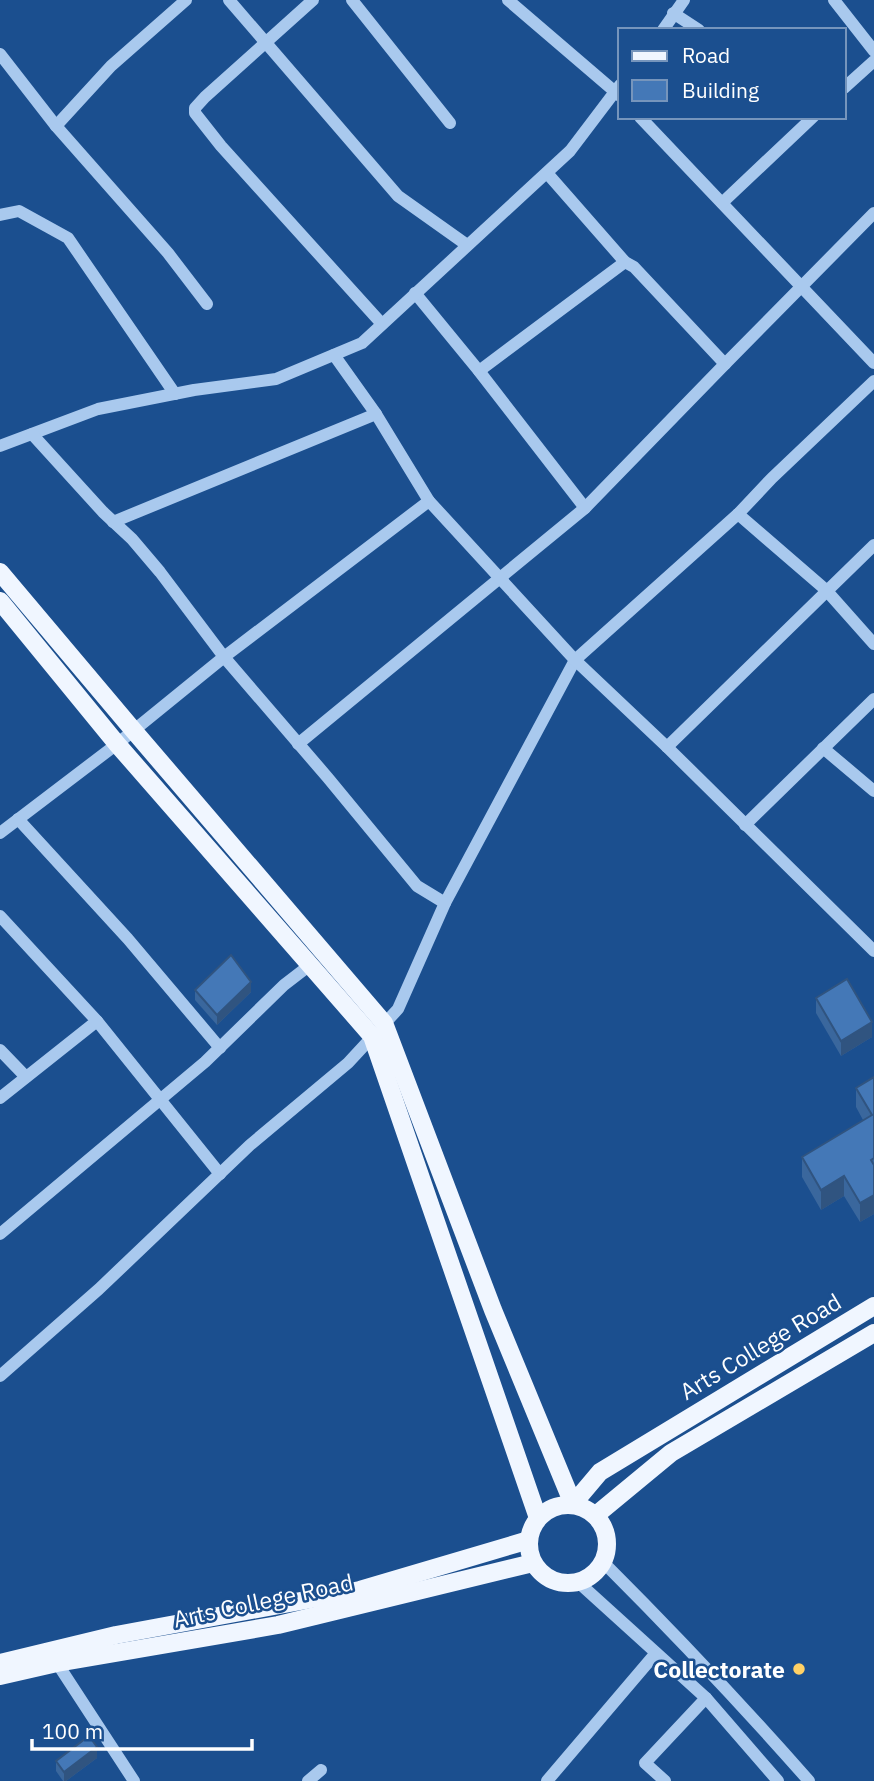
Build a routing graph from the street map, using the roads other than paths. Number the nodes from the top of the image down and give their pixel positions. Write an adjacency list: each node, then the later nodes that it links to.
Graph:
1 (186, 0): 21 (street)
2 (229, 0): 11 (street)
3 (313, 0): 11 (street)
4 (352, 0): 20 (street)
5 (508, 0): 16 (street)
6 (684, 0): 8 (street)
7 (834, 0): 12 (street)
8 (673, 13): 9 (street); 10 (street)
9 (664, 28)
10 (696, 28)
11 (266, 44): 26 (street); 31 (street)
12 (874, 51)
13 (0, 54): 21 (street)
14 (874, 61): 15 (street)
15 (846, 86)
16 (618, 90)
17 (618, 92): 22 (street)
18 (642, 119): 23 (street)
19 (809, 119): 23 (street)
20 (450, 122)
21 (55, 126): 30 (street)
22 (547, 173): 26 (street); 27 (street)
23 (722, 203): 28 (street)
24 (874, 213): 28 (street)
25 (0, 215): 37 (street)
26 (467, 246): 29 (street)
27 (625, 262): 34 (street); 35 (street)
28 (802, 286): 33 (street); 34 (street)
29 (415, 293): 31 (street); 35 (street)
30 (207, 304)
31 (382, 324): 32 (street)
32 (334, 355): 37 (street); 38 (street)
33 (874, 363)
34 (724, 364): 42 (street)
35 (479, 371): 42 (street)
36 (874, 381): 43 (street)
37 (175, 394): 39 (street)
38 (376, 414): 41 (street); 44 (street)
39 (33, 433): 40 (street); 44 (street)
40 (0, 446)
41 (429, 500): 47 (street); 51 (street)
42 (584, 508): 47 (street)
43 (738, 514): 48 (street); 52 (street)
44 (113, 522): 51 (street)
45 (874, 545): 48 (street)
46 (0, 572): 54 (main road)
47 (500, 578): 52 (street); 56 (street)
48 (826, 592): 50 (street); 57 (street)
49 (0, 601): 55 (main road)
50 (874, 644)
51 (224, 657): 54 (street); 56 (street)
52 (575, 660): 57 (street); 63 (street)
53 (874, 699): 58 (street)
54 (134, 731): 55 (street); 68 (main road)
55 (117, 744): 60 (street); 66 (main road)
56 (298, 744): 63 (street)
57 (667, 747): 61 (street)
58 (823, 748): 59 (street); 61 (street)
59 (874, 792)
60 (18, 819): 62 (street); 69 (street)
61 (745, 825): 65 (street)
62 (0, 833)
63 (445, 903): 68 (street)
64 (0, 916): 67 (street)
65 (874, 951)
66 (310, 965): 68 (main road); 69 (street)
67 (97, 1021): 71 (street); 73 (street)
68 (378, 1030): 74 (street); 79 (main road); 81 (main road)
69 (220, 1048): 73 (street)
70 (0, 1050): 71 (street)
71 (26, 1077): 72 (street)
72 (0, 1098)
73 (160, 1101): 74 (street); 75 (street)
74 (220, 1174): 78 (street)
75 (0, 1234)
76 (874, 1306): 79 (main road, Arts College Road)
77 (874, 1333): 80 (main road)
78 (0, 1376)
79 (573, 1504): 80 (main road); 81 (main road)
80 (596, 1515): 83 (main road)
81 (538, 1518): 82 (main road)
82 (529, 1540): 84 (main road); 87 (main road)
83 (603, 1562): 85 (main road); 97 (street)
84 (534, 1563): 85 (main road); 88 (main road, Arts College Road)
85 (578, 1582): 86 (street)
86 (656, 1653): 90 (street); 94 (street)
87 (0, 1663)
88 (57, 1664): 89 (main road, Arts College Road); 92 (street)
89 (0, 1676)
90 (706, 1698): 95 (street); 96 (street)
91 (321, 1770): 93 (street)
92 (134, 1781)
93 (308, 1781)
94 (547, 1781)
95 (665, 1781)
96 (778, 1781)
97 (809, 1781)

